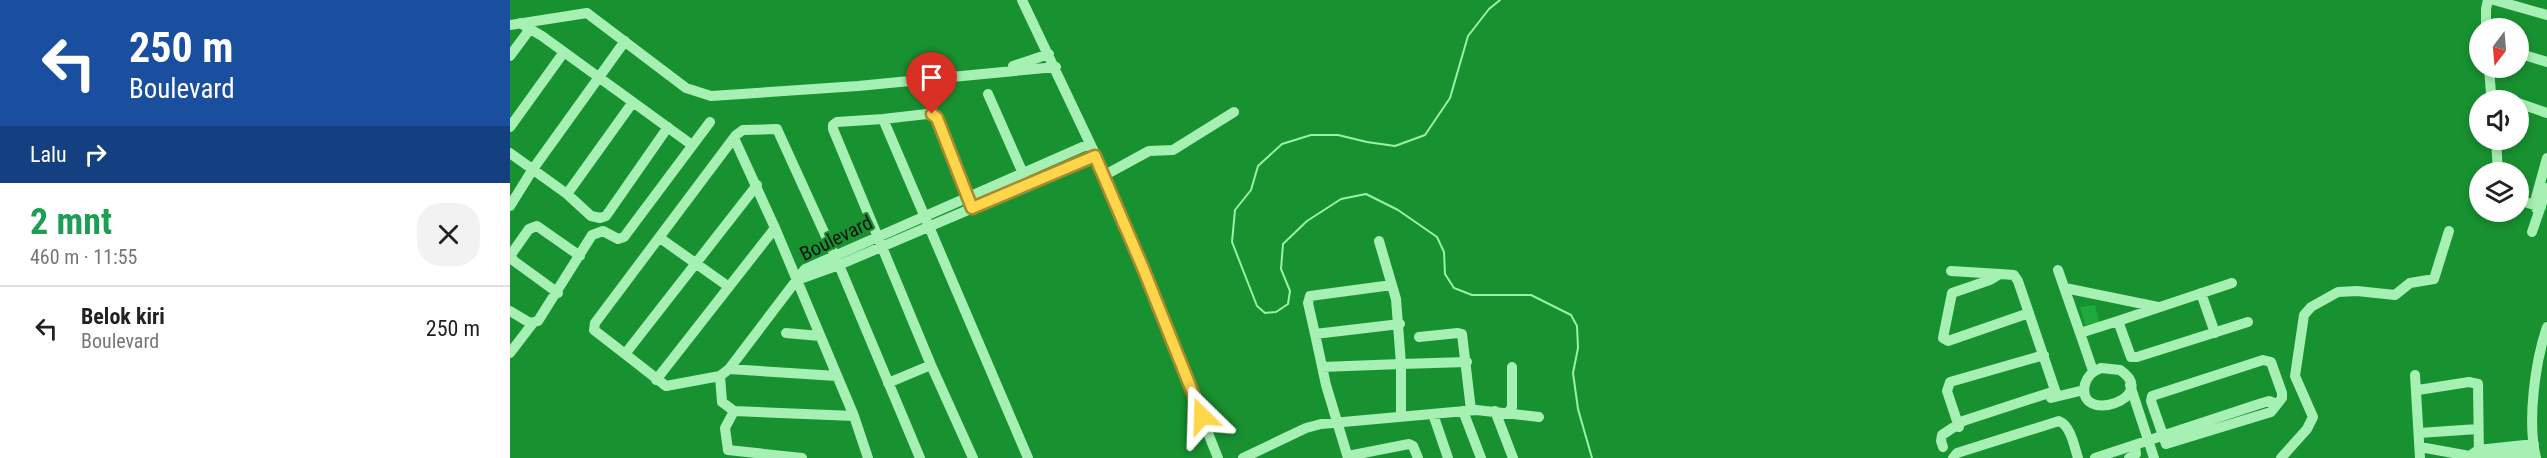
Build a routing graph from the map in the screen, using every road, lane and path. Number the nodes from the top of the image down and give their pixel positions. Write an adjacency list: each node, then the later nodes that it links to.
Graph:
1 (1023, 0): 10 (street)
2 (2488, 0): 5 (street)
3 (2494, 0): 4 (street)
4 (2546, 14)
5 (2487, 18)
6 (515, 24): 7 (street); 8 (street)
7 (530, 29): 9 (street); 11 (street)
8 (625, 41): 15 (street); 16 (street)
9 (564, 52): 16 (street); 24 (street)
10 (1049, 54): 14 (street); 15 (street)
11 (510, 56)
12 (2529, 56): 13 (street)
13 (2547, 62)
14 (1056, 67): 15 (street); 27 (street)
15 (998, 71)
16 (599, 77): 18 (street); 36 (street)
17 (988, 94): 38 (street)
18 (633, 102): 25 (street); 41 (street)
19 (2529, 107): 21 (street)
20 (1234, 112): 37 (street)
21 (2547, 113)
22 (883, 118): 42 (street); 47 (street); 54 (street)
23 (710, 122): 28 (street)
24 (510, 127)
25 (668, 128): 28 (street); 46 (street)
26 (734, 138): 39 (street); 52 (street); 56 (street)
27 (1089, 144): 32 (street); 38 (street, Boulevard)
28 (692, 145): 49 (street)
29 (2498, 150): 33 (street)
30 (2501, 150): 33 (street)
31 (510, 153): 36 (street)
32 (1095, 156): 37 (street); 38 (street, Boulevard)
33 (2499, 156): 35 (street)
34 (2547, 158): 45 (street)
35 (2499, 162)
36 (533, 169): 41 (street); 44 (street)
37 (1105, 175): 125 (street)
38 (1025, 178): 42 (street, Boulevard)
39 (757, 186): 48 (street); 57 (street)
40 (2547, 188): 45 (street)
41 (567, 194): 46 (street)
42 (970, 203): 47 (street, Boulevard)
43 (2529, 204): 45 (street)
44 (510, 206)
45 (2538, 208): 51 (street)
46 (604, 217): 49 (street)
47 (926, 222): 54 (street, Boulevard); 124 (street)
48 (775, 228): 61 (street); 64 (street)
49 (603, 231): 55 (street)
50 (2449, 231): 136 (street)
51 (2532, 232)
52 (660, 238): 57 (street); 83 (street)
53 (1379, 241): 63 (street)
54 (880, 242): 56 (street, Boulevard); 87 (street)
55 (580, 256): 67 (street); 67 (street)
56 (838, 261): 61 (street, Boulevard); 95 (street)
57 (697, 263): 64 (street); 83 (street)
58 (2058, 270): 65 (street)
59 (1951, 272): 60 (street)
60 (2000, 274): 70 (street); 70 (street)
61 (797, 280): 80 (street); 91 (street)
62 (2232, 283): 66 (street)
63 (1392, 285): 74 (street); 79 (street)
64 (729, 287): 94 (street)
65 (2065, 288): 68 (street); 77 (street)
66 (2201, 292): 68 (street); 78 (street)
67 (558, 293): 73 (street)
68 (2158, 308): 71 (street)
69 (510, 311): 73 (street)
70 (2029, 313): 84 (street)
71 (2118, 321): 77 (street); 78 (street)
72 (2248, 322): 78 (street)
73 (533, 323): 82 (street)
74 (1400, 324): 79 (street); 86 (street)
75 (2547, 327): 117 (street)
76 (786, 333): 80 (street)
77 (2080, 333): 90 (street)
78 (2215, 333)
79 (1315, 334): 88 (street)
80 (820, 336): 93 (street)
81 (1419, 337): 85 (street)
82 (510, 353)
83 (625, 354): 94 (street)
84 (2044, 355): 99 (street); 109 (street)
85 (1467, 362): 86 (street); 101 (street)
86 (1401, 364): 88 (street); 106 (street)
87 (931, 365): 95 (street); 123 (street)
88 (1322, 367): 108 (street)
89 (1512, 367): 103 (street)
90 (2093, 371): 96 (street); 97 (street)
91 (725, 372): 93 (street); 94 (street); 100 (street)
92 (2415, 375): 98 (street)
93 (837, 376): 105 (street)
94 (656, 380)
95 (888, 383): 122 (street)
96 (2130, 385): 97 (street); 113 (street)
97 (2084, 390): 99 (street)
98 (2418, 390): 110 (street); 111 (street)
99 (2056, 393): 109 (street)
100 (734, 411): 105 (street); 120 (street)
101 (1467, 411): 102 (street); 104 (street); 129 (street)
102 (1495, 411): 103 (street); 130 (street)
103 (1508, 413): 107 (street)
104 (1433, 414): 106 (street); 128 (street)
105 (854, 416): 121 (street)
106 (1401, 417): 108 (street)
107 (1539, 417)
108 (1337, 422): 119 (street); 126 (street)
109 (1958, 426): 115 (street)
110 (2478, 429): 111 (street); 118 (street)
111 (2418, 433): 116 (street)
112 (2164, 435): 112 (street); 113 (street)
113 (2149, 440): 114 (street); 135 (street)
114 (2135, 445): 133 (street); 134 (street)
115 (1943, 447)
116 (2420, 452): 118 (street)
117 (2535, 452): 118 (street)
118 (2478, 456)
119 (1348, 457): 127 (street)
120 (802, 458)
121 (868, 458)
122 (920, 458)
123 (973, 458)
124 (1028, 458)
125 (1218, 458)
126 (1243, 458)
127 (1418, 458)
128 (1448, 458)
129 (1481, 458)
130 (1513, 458)
131 (1953, 458): 132 (street)
132 (2078, 458)
133 (2096, 458)
134 (2129, 458)
135 (2154, 458)
136 (2281, 458)

